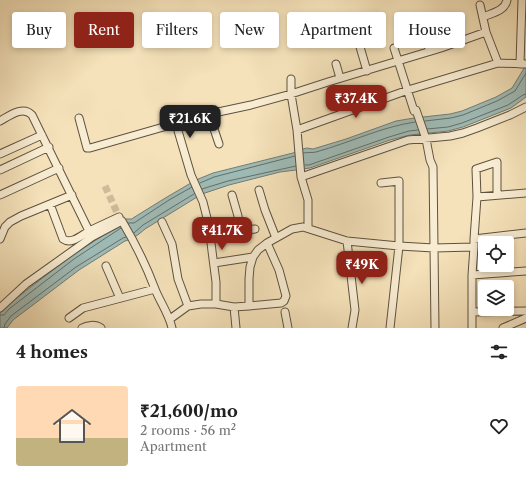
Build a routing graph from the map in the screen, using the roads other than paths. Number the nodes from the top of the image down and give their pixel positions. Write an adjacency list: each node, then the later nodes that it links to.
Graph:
1 (507, 0): 4 (street)
2 (522, 0): 13 (street)
3 (480, 5): 4 (street)
4 (483, 17): 5 (street)
5 (486, 32): 9 (street); 11 (street)
6 (360, 48): 14 (street)
7 (394, 48): 10 (street)
8 (429, 48): 9 (street)
9 (430, 51): 10 (street)
10 (399, 61): 14 (street); 17 (street)
11 (498, 63): 13 (street); 17 (street)
12 (336, 64): 15 (street)
13 (523, 64)
14 (367, 71): 15 (street)
15 (340, 78): 18 (street)
16 (291, 79): 18 (street)
17 (408, 90): 24 (street); 26 (street)
18 (291, 94): 20 (street); 24 (street)
19 (526, 107): 26 (street)
20 (209, 114): 23 (street); 27 (street)
21 (79, 118): 23 (street)
22 (0, 121): 25 (street)
23 (176, 124): 48 (street)
24 (297, 130): 32 (street)
25 (42, 135): 28 (street); 29 (street)
26 (426, 138): 32 (street); 56 (street)
27 (219, 144)
28 (48, 148): 30 (street); 31 (street)
29 (0, 154)
30 (59, 168): 37 (street); 38 (street)
31 (0, 170)
32 (301, 176): 43 (street)
33 (381, 183): 54 (street)
34 (259, 190): 49 (street)
35 (526, 193): 39 (street)
36 (232, 194): 45 (street)
37 (0, 195)
38 (72, 195): 41 (street); 47 (street)
39 (497, 195): 40 (street); 40 (street)
40 (477, 197): 51 (street)
41 (50, 204): 47 (street); 50 (street)
42 (162, 222): 65 (street)
43 (308, 228): 49 (street); 52 (street)
44 (256, 229): 45 (street)
45 (240, 230): 48 (street)
46 (526, 233): 51 (street)
47 (91, 234): 62 (street); 68 (street)
48 (210, 237): 58 (street)
49 (276, 238): 53 (street)
50 (0, 239)
51 (474, 239): 55 (street)
52 (347, 241): 54 (street); 80 (street)
53 (267, 243): 57 (street); 66 (street)
54 (399, 246): 56 (street); 81 (street)
55 (474, 247): 56 (street); 61 (street)
56 (434, 248): 82 (street)
57 (253, 257): 58 (street); 66 (street)
58 (214, 263): 64 (street)
59 (106, 266): 63 (street)
60 (526, 271): 61 (street)
61 (472, 274): 71 (street)
62 (155, 289): 63 (street); 73 (street)
63 (121, 298): 72 (street)
64 (216, 304): 65 (street); 67 (street)
65 (188, 306): 73 (street)
66 (249, 306): 67 (street)
67 (234, 307): 78 (street)
68 (0, 308)
69 (526, 311): 71 (street)
70 (285, 312): 79 (street)
71 (472, 312): 83 (street)
72 (68, 318)
73 (170, 318): 77 (street)
74 (526, 318): 84 (street)
75 (82, 328): 76 (street)
76 (101, 328)
77 (172, 328)
78 (236, 328)
79 (288, 328)
80 (352, 328)
81 (390, 328)
82 (435, 328)
83 (472, 328)
84 (503, 328)

